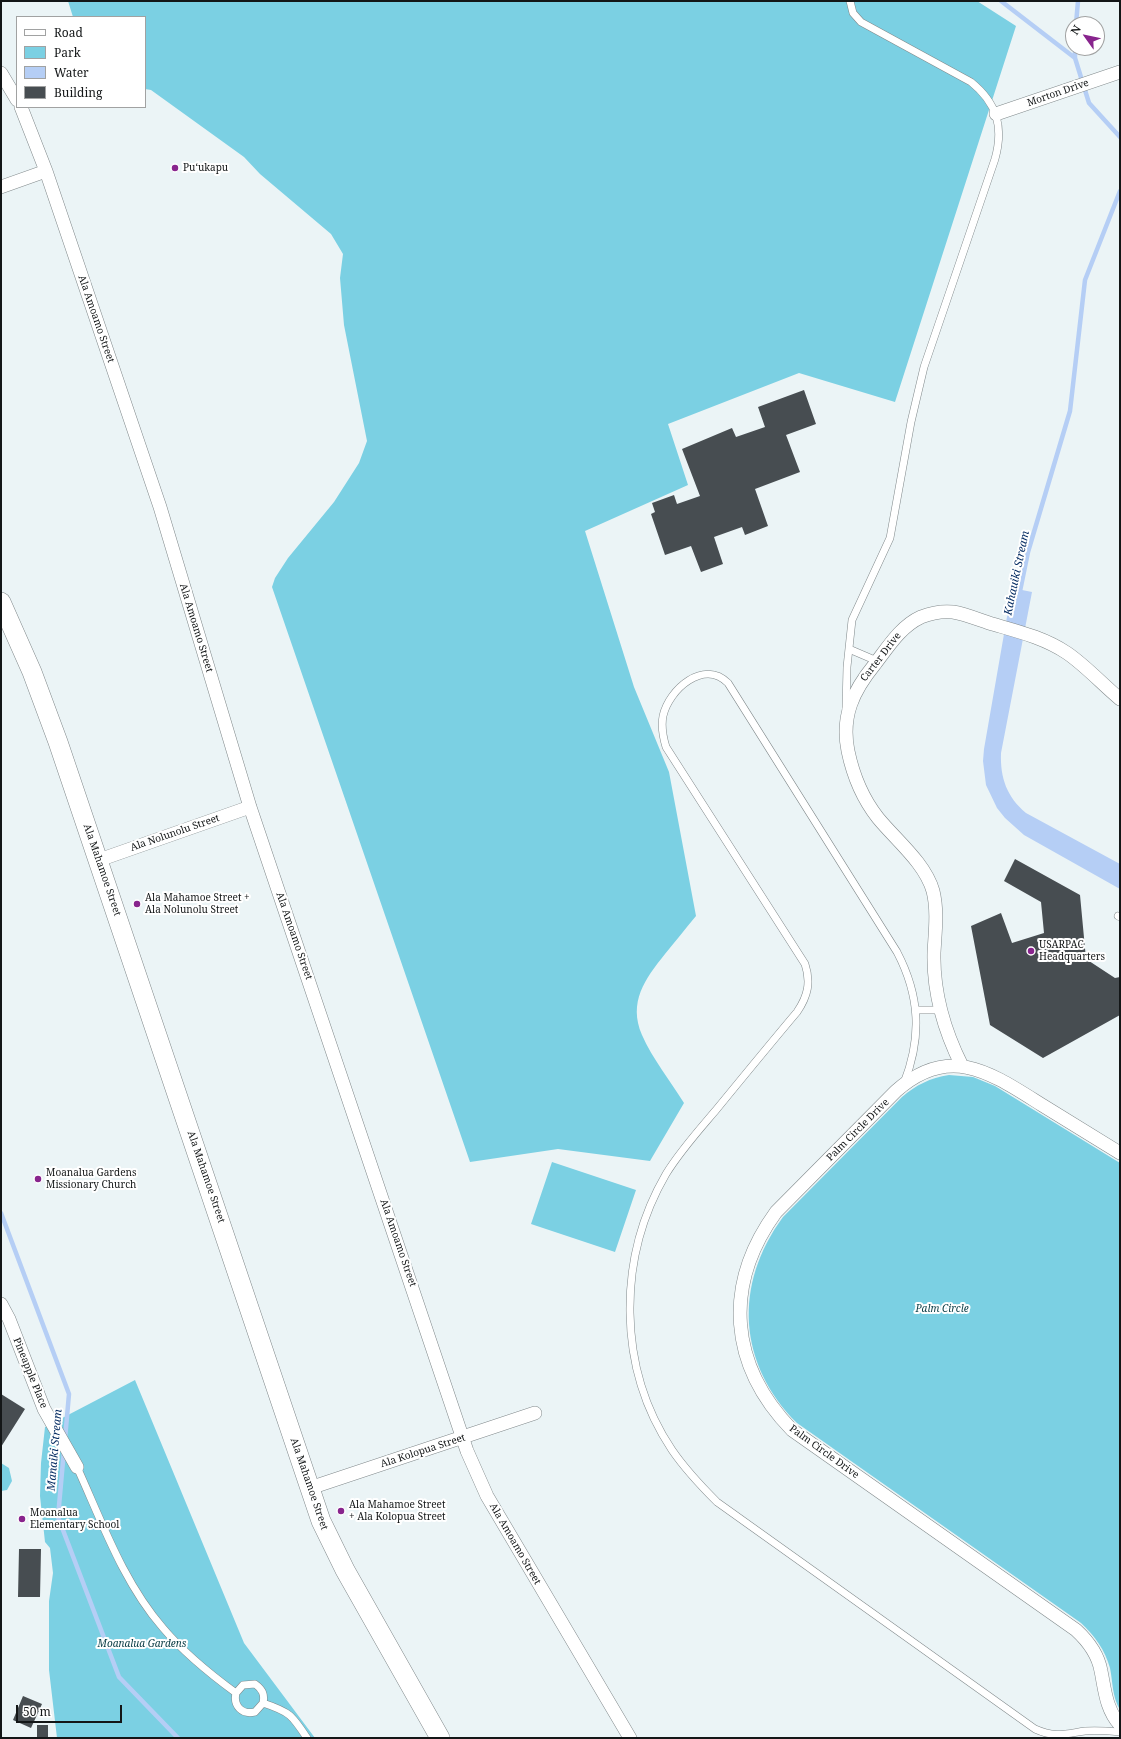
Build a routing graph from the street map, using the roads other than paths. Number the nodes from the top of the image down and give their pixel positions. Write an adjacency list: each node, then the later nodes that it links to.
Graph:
1 (850, 1): 6 (lane)
2 (1120, 72): 6 (street, Morton Drive)
3 (1, 73): 4 (street)
4 (16, 98)
5 (21, 108): 7 (street, Ala Amoamo Street)
6 (996, 114): 10 (lane)
7 (46, 171): 8 (street); 14 (street, Ala Amoamo Street)
8 (1, 187)
9 (1, 602): 15 (street, Ala Mahamoe Street)
10 (849, 649): 11 (lane); 13 (lane)
11 (877, 661): 12 (street, Carter Drive); 13 (street, Carter Drive)
12 (1120, 699)
13 (846, 720): 17 (street, Carter Drive)
14 (250, 807): 15 (street, Ala Nolunolu Street); 23 (street, Ala Amoamo Street)
15 (99, 860): 25 (street, Ala Mahamoe Street)
16 (916, 1010): 17 (lane); 19 (lane); 29 (lane)
17 (940, 1010): 18 (street, Carter Drive)
18 (962, 1066): 19 (street, Palm Circle Drive); 20 (street, Palm Circle Drive)
19 (904, 1084): 28 (street, Palm Circle Drive)
20 (1120, 1153)
21 (1, 1304): 24 (street, Pineapple Place)
22 (535, 1412): 23 (street, Ala Kolopua Street)
23 (464, 1437): 25 (street, Ala Kolopua Street); 32 (street, Ala Amoamo Street)
24 (77, 1467): 26 (lane, Pineapple Place)
25 (310, 1488): 31 (street, Ala Mahamoe Street)
26 (236, 1693): 27 (lane); 27 (lane)
27 (263, 1703): 30 (lane)
28 (1120, 1725)
29 (1120, 1732)
30 (307, 1738)
31 (440, 1738)
32 (630, 1738)

